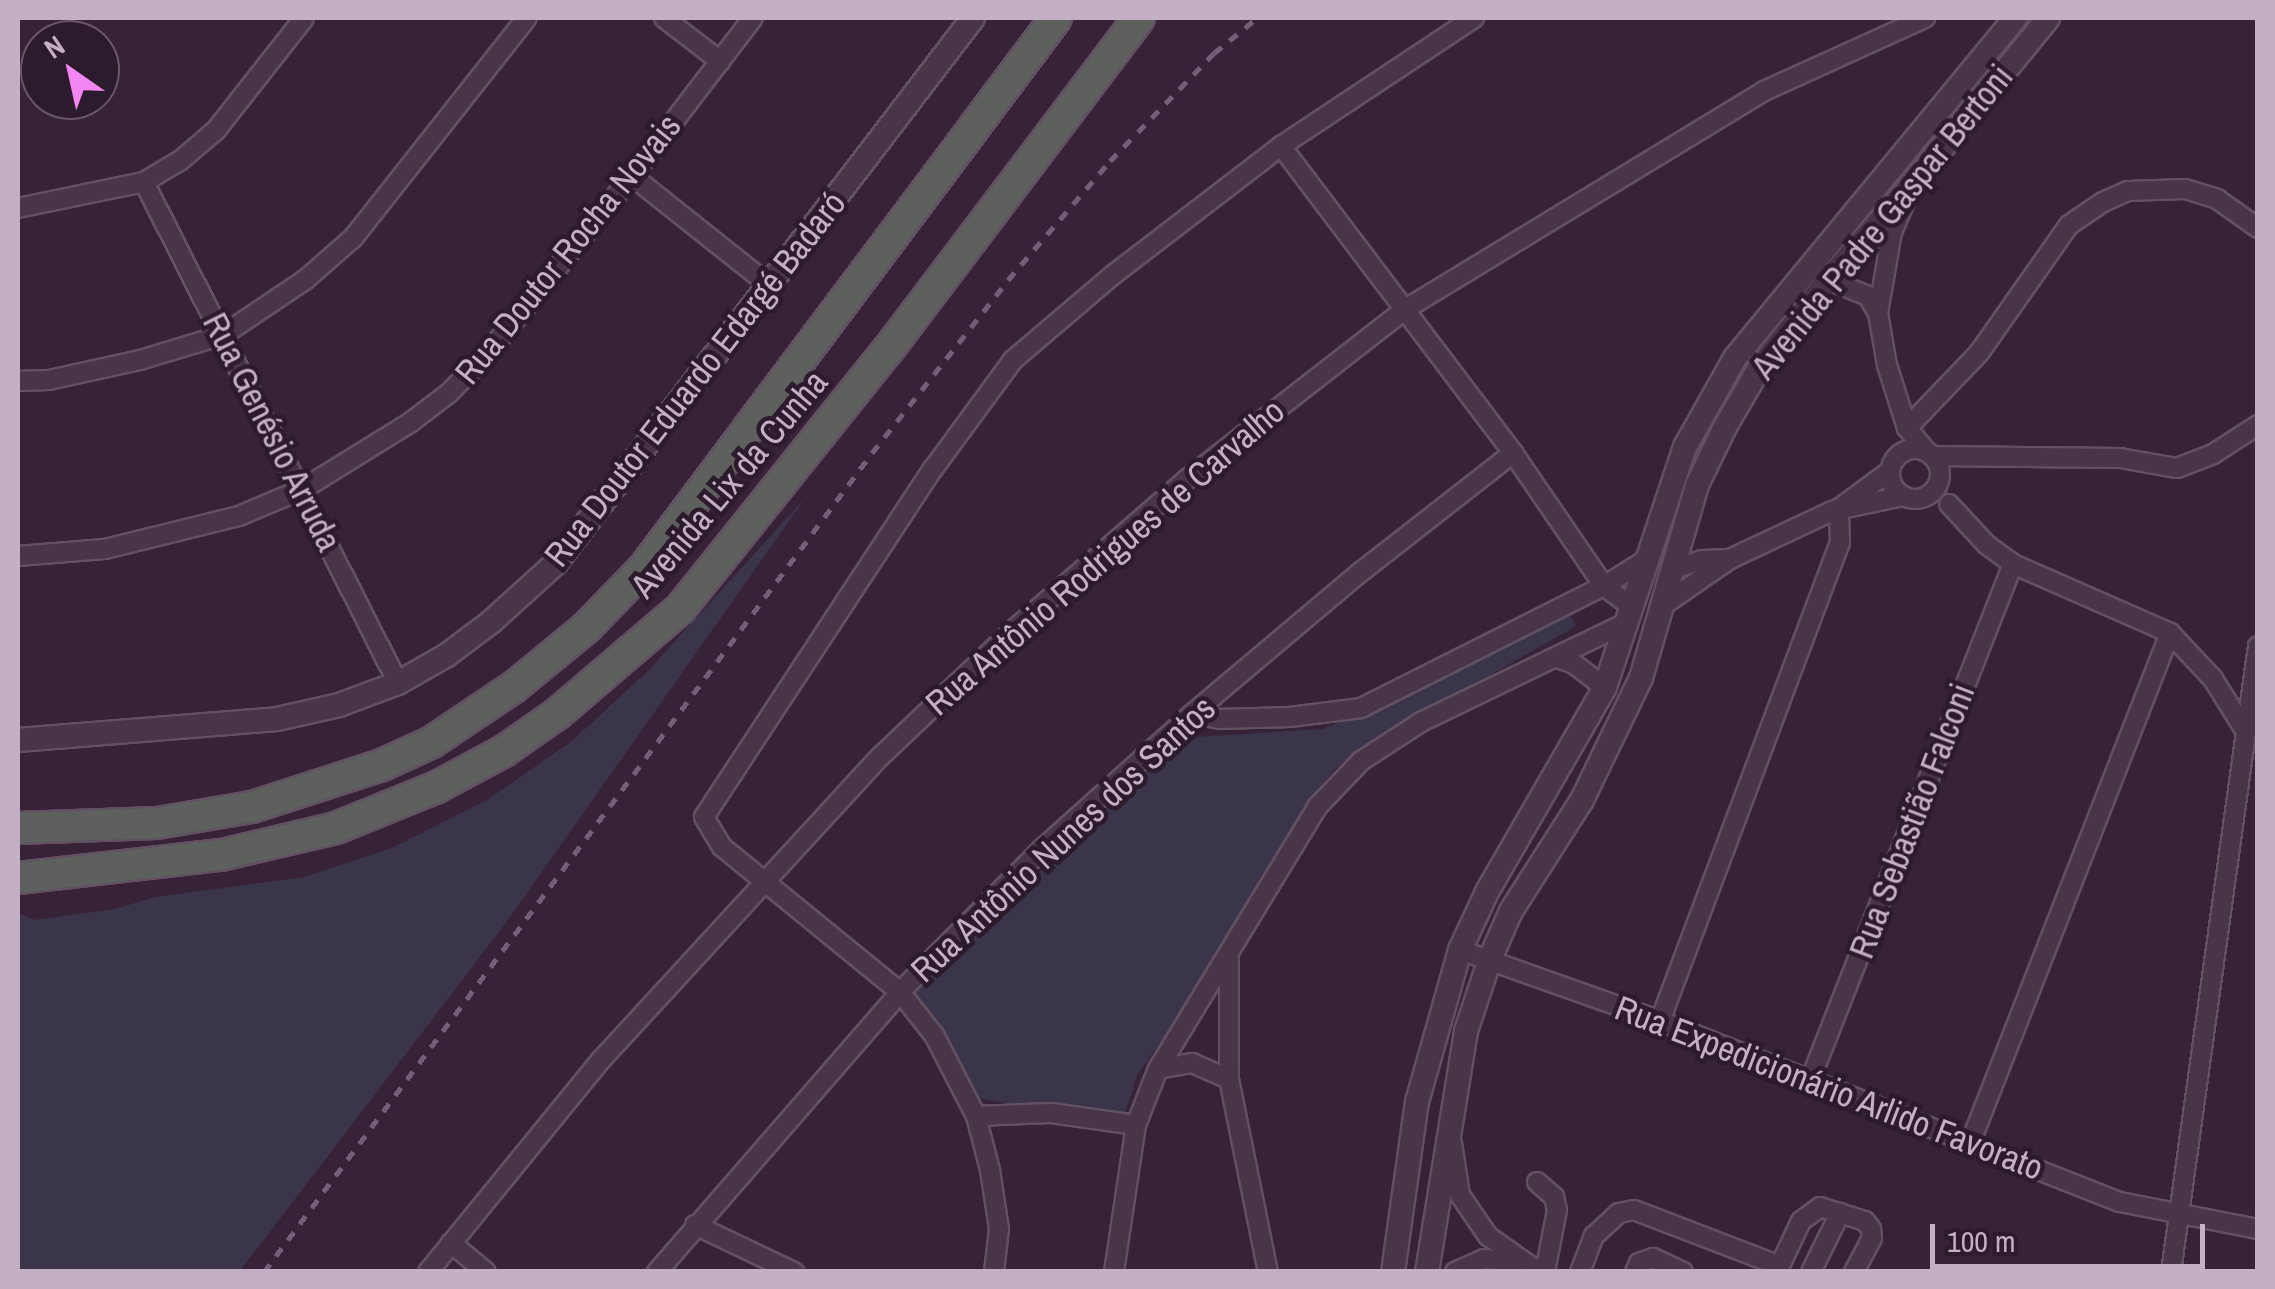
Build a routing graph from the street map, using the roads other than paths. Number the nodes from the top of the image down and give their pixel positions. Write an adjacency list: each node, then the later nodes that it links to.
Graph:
1 (304, 18): 15 (street)
2 (527, 18): 23 (street)
3 (664, 18): 12 (street)
4 (753, 18): 12 (street, Rua Doutor Rocha Novais)
5 (973, 18): 20 (street, Rua Doutor Eduardo Edargé Badaró)
6 (1056, 18): 55 (highway, Avenida Lix da Cunha)
7 (1139, 18): 57 (highway, Avenida Lix da Cunha)
8 (1474, 18): 13 (street)
9 (1925, 18): 21 (street, Rua Antônio Rodrigues de Carvalho)
10 (2015, 18): 40 (street, Avenida Padre Gaspar Bertoni)
11 (2048, 18): 16 (street, Avenida Padre Gaspar Bertoni)
12 (720, 61): 14 (street, Rua Doutor Rocha Novais)
13 (1281, 146): 21 (street); 58 (street)
14 (632, 176): 20 (street); 33 (street, Rua Doutor Rocha Novais)
15 (144, 182): 17 (street); 23 (street, Rua Genésio Arruda)
16 (1912, 185): 19 (street, Avenida Padre Gaspar Bertoni); 22 (street)
17 (18, 208)
18 (2258, 228): 26 (street)
19 (1828, 280): 22 (street); 42 (street, Avenida Padre Gaspar Bertoni)
20 (769, 284): 49 (street, Rua Doutor Eduardo Edargé Badaró)
21 (1404, 310): 28 (street); 58 (street, Rua Antônio Rodrigues de Carvalho)
22 (1878, 313): 26 (street)
23 (222, 336): 24 (street); 33 (street, Rua Genésio Arruda)
24 (18, 381)
25 (2258, 424): 30 (street)
26 (1907, 428): 27 (street); 29 (street)
27 (1902, 452): 29 (street); 31 (street)
28 (1513, 453): 43 (street); 51 (street, Rua Antônio Nunes dos Santos)
29 (1929, 454): 30 (street); 32 (street)
30 (1969, 460): 32 (street)
31 (1890, 471): 34 (street); 37 (street)
32 (1940, 479): 35 (street); 36 (street)
33 (303, 489): 38 (street, Rua Doutor Rocha Novais); 49 (street, Rua Genésio Arruda)
34 (1903, 496): 35 (street); 37 (street)
35 (1924, 496): 36 (street)
36 (1949, 504): 41 (street)
37 (1839, 508): 39 (street); 63 (street)
38 (18, 556)
39 (1730, 559): 42 (street); 44 (street)
40 (1644, 561): 42 (street); 43 (street); 45 (street, Avenida Padre Gaspar Bertoni)
41 (2013, 564): 46 (street); 65 (street, Rua Sebastião Falconi)
42 (1676, 568): 44 (street, Avenida Padre Gaspar Bertoni)
43 (1604, 586): 45 (street); 51 (street)
44 (1662, 606): 45 (street); 61 (street, Avenida Padre Gaspar Bertoni)
45 (1627, 615): 48 (street); 50 (street, Avenida Padre Gaspar Bertoni)
46 (2170, 633): 52 (street); 70 (street)
47 (2258, 646): 52 (street)
48 (1557, 658): 50 (street); 60 (street)
49 (398, 683): 53 (street, Rua Doutor Eduardo Edargé Badaró)
50 (1604, 687): 59 (street, Avenida Padre Gaspar Bertoni)
51 (1192, 714): 62 (street, Rua Antônio Nunes dos Santos)
52 (2246, 732): 73 (street)
53 (18, 740)
54 (18, 828): 55 (highway, Avenida Lix da Cunha)
55 (76, 829): 56 (highway)
56 (18, 841)
57 (18, 878)
58 (762, 881): 62 (street); 76 (street, Rua Antônio Rodrigues de Carvalho)
59 (1460, 950): 61 (street, Rua Expedicionário Arlido Favorato); 87 (street, Avenida Padre Gaspar Bertoni)
60 (1229, 955): 64 (street); 66 (street)
61 (1490, 959): 63 (street, Rua Expedicionário Arlido Favorato); 68 (street, Avenida Padre Gaspar Bertoni)
62 (900, 992): 67 (street); 74 (street, Rua Antônio Nunes dos Santos)
63 (1660, 1021): 65 (street, Rua Expedicionário Arlido Favorato)
64 (1158, 1069): 66 (street); 69 (street)
65 (1811, 1078): 70 (street, Rua Expedicionário Arlido Favorato)
66 (1229, 1079): 86 (street)
67 (976, 1116): 69 (street); 84 (street)
68 (1448, 1120): 77 (street); 88 (street, Avenida Padre Gaspar Bertoni)
69 (1136, 1125): 85 (street)
70 (1970, 1140): 73 (street, Rua Expedicionário Arlido Favorato)
71 (1537, 1182): 90 (street)
72 (1840, 1213): 79 (street); 94 (street); 95 (street)
73 (2177, 1216): 75 (street, Rua Expedicionário Arlido Favorato); 96 (street)
74 (696, 1225): 82 (street, Rua Antônio Nunes dos Santos); 83 (street)
75 (2258, 1229)
76 (450, 1244): 80 (street, Rua Antônio Rodrigues de Carvalho); 81 (street)
77 (1521, 1262): 78 (street); 90 (street)
78 (1488, 1265): 89 (street)
79 (1778, 1269): 91 (street)
80 (428, 1272)
81 (486, 1272)
82 (657, 1272)
83 (794, 1272)
84 (994, 1272)
85 (1114, 1272)
86 (1268, 1272)
87 (1393, 1272)
88 (1427, 1272)
89 (1455, 1272)
90 (1542, 1272)
91 (1580, 1272)
92 (1634, 1272): 93 (street)
93 (1683, 1272)
94 (1811, 1272)
95 (1854, 1272)
96 (2171, 1272)

